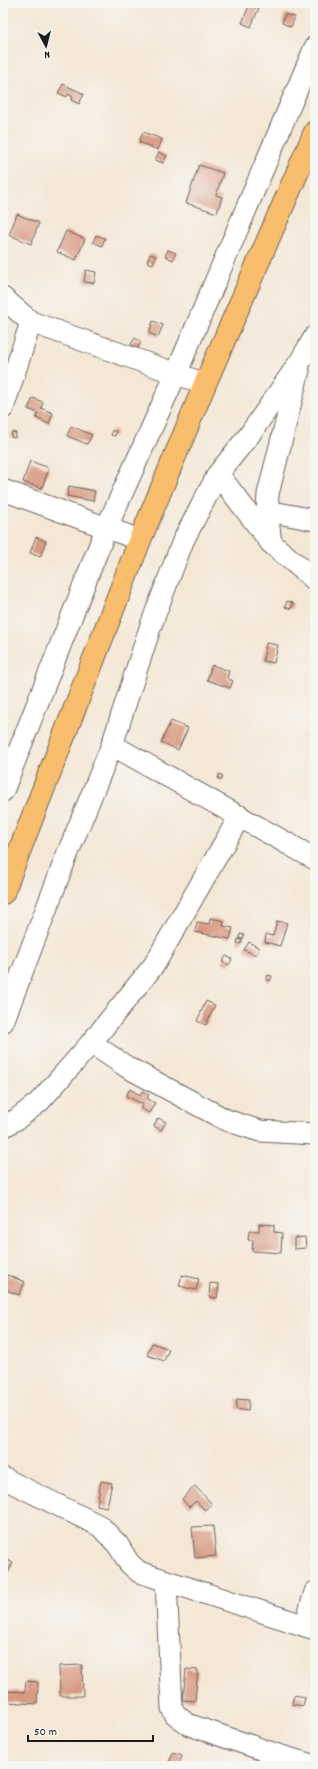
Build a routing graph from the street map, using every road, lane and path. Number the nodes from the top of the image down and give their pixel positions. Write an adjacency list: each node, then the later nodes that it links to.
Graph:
1 (315, 47): 7 (street)
2 (313, 143): 8 (main road)
3 (3, 298): 4 (street)
4 (31, 322): 7 (street); 9 (street)
5 (315, 336): 6 (street)
6 (301, 360): 10 (street); 12 (street)
7 (176, 374): 8 (street); 14 (street)
8 (205, 384): 15 (main road)
9 (3, 408)
10 (218, 474): 16 (street); 18 (street)
11 (3, 490): 14 (street)
12 (266, 511): 13 (street); 16 (street)
13 (315, 520)
14 (106, 529): 15 (street); 19 (street)
15 (140, 540): 22 (main road)
16 (271, 543): 17 (street)
17 (315, 580)
18 (112, 745): 20 (street); 23 (street)
19 (3, 791)
20 (240, 816): 21 (street); 24 (street)
21 (315, 859)
22 (3, 893)
23 (3, 1022)
24 (92, 1043): 25 (street); 26 (street)
25 (3, 1127)
26 (315, 1134)
27 (3, 1478): 28 (street)
28 (166, 1581): 30 (street); 31 (street)
29 (315, 1592): 30 (street)
30 (310, 1628)
31 (273, 1760): 32 (street)
32 (315, 1766)

